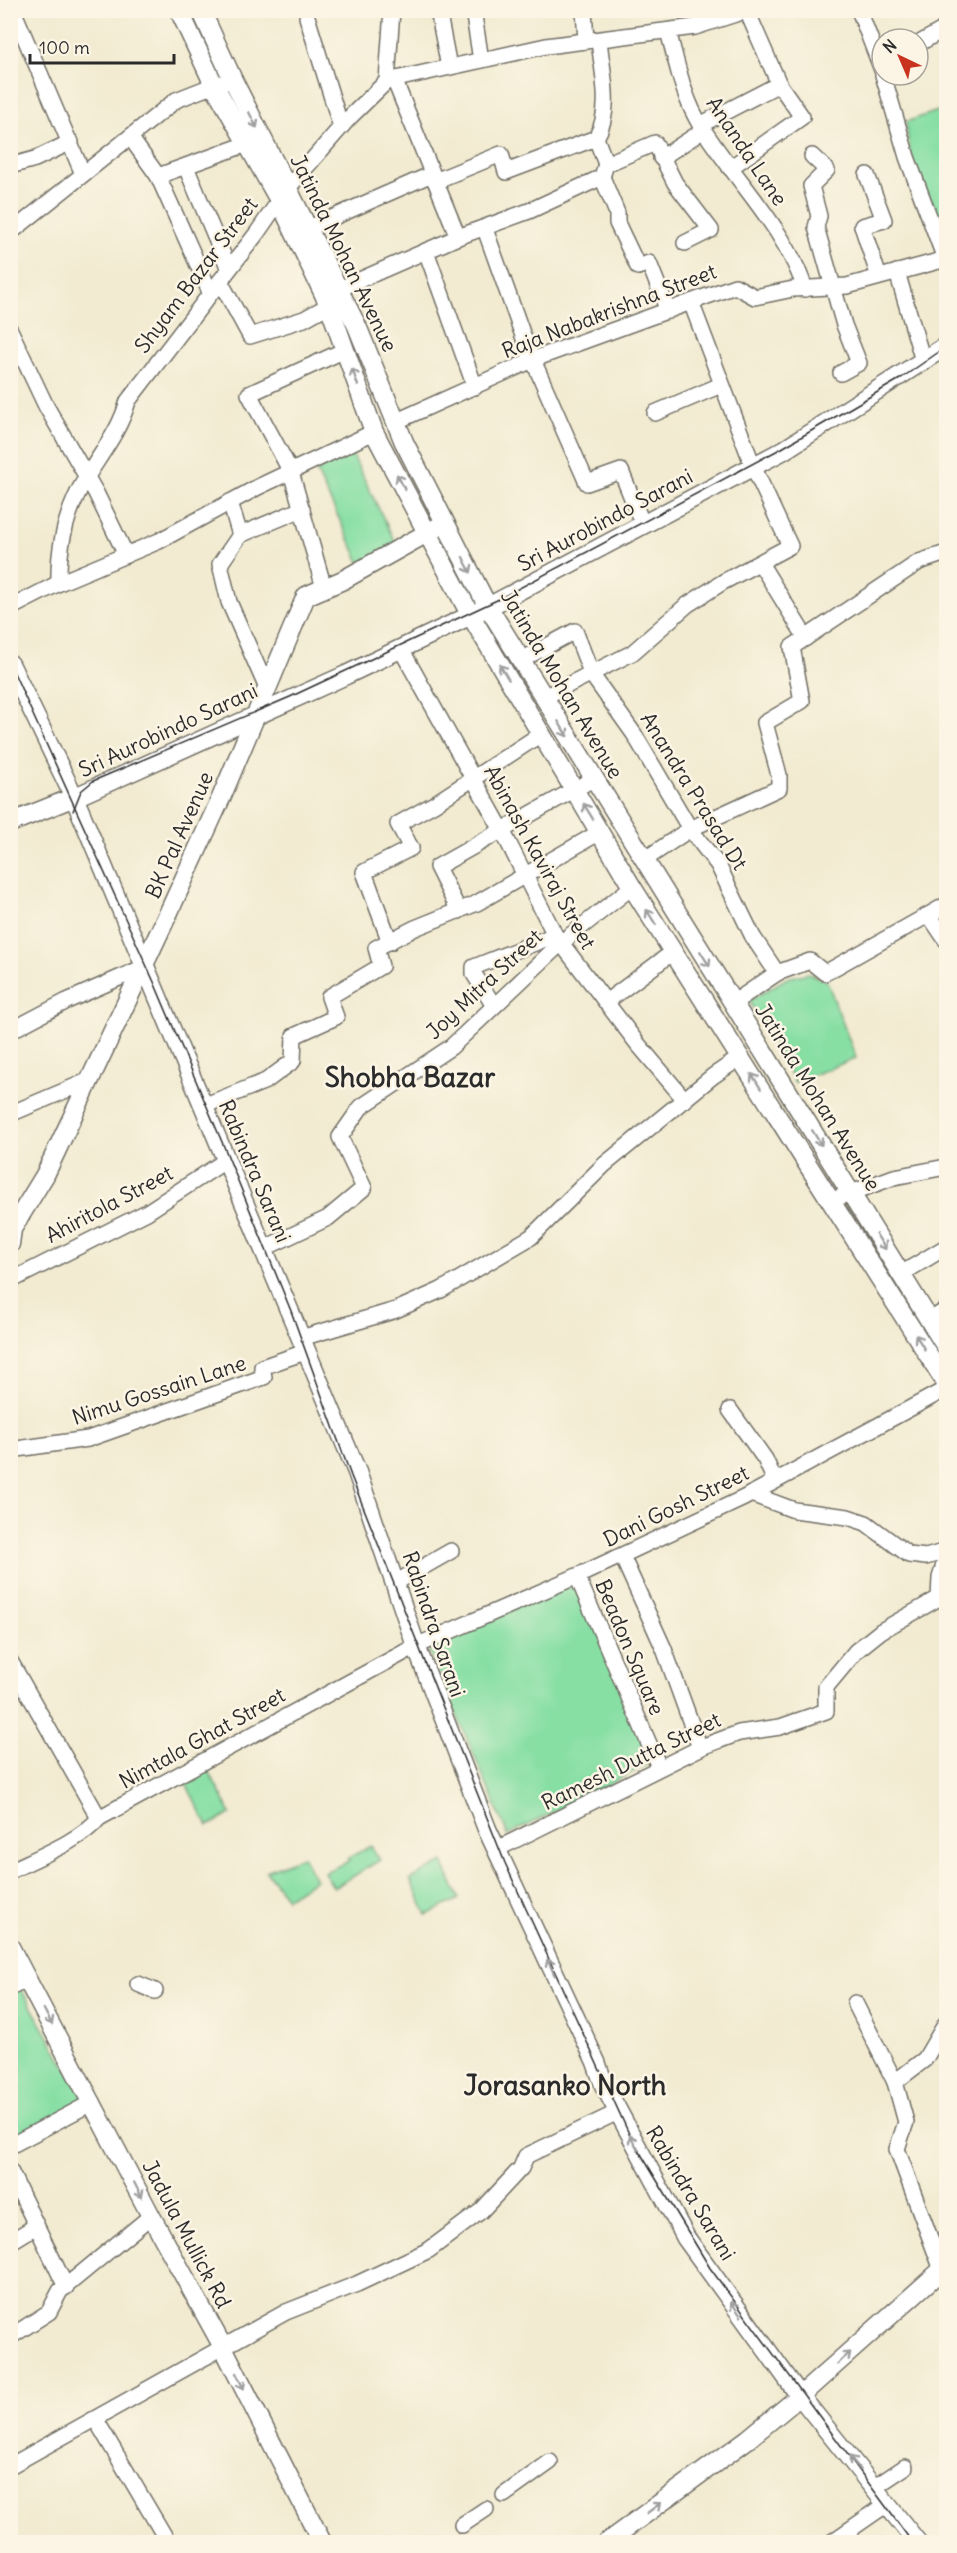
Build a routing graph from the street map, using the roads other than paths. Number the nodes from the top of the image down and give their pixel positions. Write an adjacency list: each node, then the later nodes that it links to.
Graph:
1 (13, 10): 27 (street)
2 (392, 10): 19 (street)
3 (438, 10): 17 (street)
4 (473, 10): 16 (street)
5 (584, 10): 15 (street)
6 (859, 10): 14 (street)
7 (747, 11): 10 (street); 21 (street)
8 (187, 14): 18 (main road, Jatinda Mohan Avenue); 20 (main road)
9 (307, 17): 23 (street)
10 (701, 17): 12 (street)
11 (945, 18): 13 (street)
12 (668, 31): 15 (street); 24 (street, Ananda Lane)
13 (930, 32)
14 (870, 38)
15 (592, 41): 16 (street); 26 (street)
16 (481, 60): 17 (street)
17 (449, 67): 19 (street)
18 (232, 80): 20 (street); 39 (main road, Jatinda Mohan Avenue, one-way to 39)
19 (390, 80): 23 (street, Shyam Bazar Street); 38 (street)
20 (214, 84): 25 (street); 28 (main road)
21 (779, 84): 24 (street); 33 (street)
22 (887, 87): 46 (street)
23 (341, 127): 39 (street, Shyam Bazar Street)
24 (702, 128): 30 (street); 33 (street, Ananda Lane)
25 (129, 137): 35 (street); 37 (street)
26 (596, 138): 34 (street); 38 (street)
27 (71, 142): 31 (street); 35 (street)
28 (247, 144): 32 (street); 39 (main road)
29 (812, 156): 50 (street)
30 (661, 158): 34 (street); 44 (street)
31 (10, 166)
32 (186, 167): 37 (street); 49 (street)
33 (730, 168): 51 (street, Ananda Lane)
34 (604, 171): 41 (street); 54 (street)
35 (83, 174): 42 (street)
36 (867, 175): 48 (street)
37 (158, 176): 49 (street)
38 (434, 178): 40 (street); 43 (street)
39 (284, 194): 40 (main road, Jatinda Mohan Avenue); 49 (street, Shyam Bazar Street); 52 (main road)
40 (309, 228): 52 (main road, Jatinda Mohan Avenue)
41 (485, 229): 43 (street); 58 (street)
42 (10, 233)
43 (458, 237): 45 (street)
44 (686, 243)
45 (426, 251): 52 (street); 62 (street)
46 (946, 259): 47 (street, Raja Nabakrishna Street)
47 (897, 272): 48 (street, Raja Nabakrishna Street); 59 (street)
48 (879, 277): 50 (street, Raja Nabakrishna Street)
49 (220, 281): 52 (street); 68 (street, Shyam Bazar Street)
50 (834, 287): 51 (street, Raja Nabakrishna Street); 60 (street)
51 (805, 289): 53 (street, Raja Nabakrishna Street)
52 (334, 297): 57 (main road); 64 (main road, Jatinda Mohan Avenue)
53 (691, 302): 54 (street, Raja Nabakrishna Street); 61 (street)
54 (668, 311): 58 (street, Raja Nabakrishna Street)
55 (10, 330): 68 (street)
56 (946, 346): 59 (main road, Sri Aurobindo Sarani)
57 (345, 350): 65 (main road, one-way to 57); 67 (street)
58 (533, 361): 62 (street, Raja Nabakrishna Street); 72 (street)
59 (923, 362): 66 (main road, Sri Aurobindo Sarani)
60 (841, 373)
61 (721, 385): 63 (street); 66 (street)
62 (475, 387): 64 (street, Raja Nabakrishna Street)
63 (655, 413)
64 (397, 421): 71 (main road, Jatinda Mohan Avenue)
65 (374, 432): 67 (street); 73 (main road, one-way to 65)
66 (753, 466): 72 (main road, Sri Aurobindo Sarani); 77 (street)
67 (291, 472): 69 (street); 70 (street)
68 (86, 477): 76 (street); 78 (street, Shyam Bazar Street)
69 (230, 502): 74 (street); 76 (street)
70 (302, 509): 74 (street); 79 (street)
71 (446, 523): 73 (main road, BK Pal Avenue); 80 (main road, Jatinda Mohan Avenue, one-way to 80)
72 (642, 525): 80 (main road, Sri Aurobindo Sarani)
73 (427, 533): 79 (main road, BK Pal Avenue); 82 (main road)
74 (240, 535): 88 (street)
75 (946, 553): 83 (street)
76 (126, 555): 78 (street)
77 (760, 563): 83 (street); 87 (street)
78 (59, 583): 81 (street)
79 (324, 588): 88 (main road, BK Pal Avenue)
80 (488, 607): 82 (main road, Sri Aurobindo Sarani); 85 (main road, Jatinda Mohan Avenue)
81 (10, 608)
82 (471, 616): 84 (main road, Sri Aurobindo Sarani); 91 (main road, one-way to 82)
83 (806, 638): 97 (street)
84 (401, 649): 90 (main road, Sri Aurobindo Sarani); 92 (street, Abinash Kaviraj Street)
85 (521, 660): 87 (street, Anandra Prasad Dt); 89 (main road, Jatinda Mohan Avenue)
86 (10, 664): 95 (main road, Rabindra Sarani)
87 (592, 675): 89 (street); 97 (street, Anandra Prasad Dt)
88 (266, 686): 90 (main road, BK Pal Avenue)
89 (544, 697): 93 (main road, Jatinda Mohan Avenue, one-way to 93)
90 (255, 714): 95 (main road, Sri Aurobindo Sarani); 110 (main road, BK Pal Avenue)
91 (541, 734): 92 (street); 94 (main road)
92 (473, 778): 98 (street, Abinash Kaviraj Street); 108 (street)
93 (593, 779): 94 (street); 100 (main road, Jatinda Mohan Avenue)
94 (575, 790): 98 (street); 99 (main road, one-way to 94)
95 (74, 797): 96 (main road, Sri Aurobindo Sarani); 110 (main road, Rabindra Sarani)
96 (10, 823)
97 (690, 829): 100 (street); 111 (street, Anandra Prasad Dt)
98 (503, 832): 101 (street, Abinash Kaviraj Street); 104 (street)
99 (600, 832): 101 (street); 102 (main road)
100 (644, 860): 113 (main road, Jatinda Mohan Avenue, one-way to 113)
101 (525, 877): 104 (street); 106 (street, Abinash Kaviraj Street)
102 (632, 887): 106 (street, Joy Mitra Street); 109 (main road, one-way to 102)
103 (946, 905): 105 (street)
104 (459, 910): 108 (street)
105 (929, 915): 107 (street); 111 (street)
106 (559, 938): 112 (street, Abinash Kaviraj Street); 114 (street, Joy Mitra Street); 114 (street)
107 (946, 940)
108 (390, 942): 119 (street)
109 (673, 952): 112 (street); 116 (main road)
110 (144, 967): 115 (street); 117 (main road, BK Pal Avenue); 119 (main road, Rabindra Sarani)
111 (777, 973): 113 (street)
112 (606, 1002): 118 (street, Abinash Kaviraj Street)
113 (733, 1003): 123 (main road, Jatinda Mohan Avenue, one-way to 123)
114 (494, 1006): 128 (street, Joy Mitra Street)
115 (10, 1031)
116 (741, 1057): 118 (street); 124 (main road, one-way to 116)
117 (90, 1080): 120 (street); 125 (main road, BK Pal Avenue)
118 (685, 1100): 133 (street)
119 (203, 1106): 121 (main road, Rabindra Sarani)
120 (10, 1114)
121 (225, 1161): 128 (main road, Rabindra Sarani); 130 (street, Ahiritola Street)
122 (946, 1167): 123 (street)
123 (850, 1193): 124 (street); 129 (main road, Jatinda Mohan Avenue, one-way to 129)
124 (832, 1200): 135 (main road, one-way to 124)
125 (16, 1211): 126 (main road, BK Pal Avenue)
126 (11, 1235)
127 (946, 1247): 129 (street)
128 (263, 1249): 133 (main road, Rabindra Sarani)
129 (901, 1275): 132 (main road, Jatinda Mohan Avenue)
130 (10, 1281)
131 (946, 1310): 132 (street)
132 (930, 1320): 134 (main road, Jatinda Mohan Avenue)
133 (303, 1345): 138 (street, Nimu Gossain Lane); 146 (main road, Rabindra Sarani)
134 (946, 1347)
135 (946, 1383)
136 (946, 1389): 139 (street, Dani Gosh Street)
137 (730, 1410): 139 (street)
138 (10, 1450)
139 (775, 1481): 140 (street, Dani Gosh Street)
140 (751, 1494): 142 (street); 143 (street, Dani Gosh Street)
141 (451, 1551): 146 (street)
142 (946, 1551)
143 (622, 1556): 145 (street, Dani Gosh Street); 149 (street)
144 (946, 1558): 149 (street, Ramesh Dutta Street)
145 (577, 1576): 147 (street, Dani Gosh Street); 150 (street, Beadon Square)
146 (395, 1583): 147 (main road, Rabindra Sarani)
147 (416, 1646): 151 (street, Nimtala Ghat Street); 152 (main road, Rabindra Sarani)
148 (10, 1661): 151 (street)
149 (700, 1748): 150 (street, Ramesh Dutta Street)
150 (659, 1767): 152 (street, Ramesh Dutta Street)
151 (99, 1818): 153 (street, Nimtala Ghat Street)
152 (496, 1849): 161 (main road, Rabindra Sarani, one-way to 152)
153 (10, 1871)
154 (10, 1947): 155 (main road, Jadula Mullick Rd)
155 (28, 1979): 156 (street); 160 (main road, Jadula Mullick Rd, one-way to 160)
156 (10, 1988)
157 (855, 2003): 159 (street)
158 (946, 2023): 159 (street)
159 (895, 2082): 167 (street)
160 (93, 2102): 162 (street); 164 (main road, Jadula Mullick Rd, one-way to 164)
161 (618, 2112): 170 (street); 171 (main road, Rabindra Sarani, one-way to 161)
162 (10, 2146)
163 (10, 2171): 165 (street)
164 (151, 2216): 168 (street); 170 (main road, Jadula Mullick Rd)
165 (36, 2226): 166 (street); 168 (street)
166 (10, 2242)
167 (944, 2268): 171 (main road, one-way to 167)
168 (66, 2287): 169 (street)
169 (10, 2337)
170 (223, 2347): 172 (street); 182 (main road, Jadula Mullick Rd, one-way to 182)
171 (800, 2396): 176 (main road, Rabindra Sarani, one-way to 171); 183 (main road, one-way to 171)
172 (96, 2420): 174 (street); 181 (street)
173 (550, 2462): 177 (street)
174 (10, 2466)
175 (905, 2467): 176 (street)
176 (875, 2487): 178 (main road, Rabindra Sarani)
177 (504, 2495)
178 (887, 2504): 184 (street); 185 (main road, Rabindra Sarani)
179 (486, 2509): 180 (street)
180 (462, 2525)
181 (168, 2542)
182 (322, 2542)
183 (607, 2542)
184 (832, 2542)
185 (916, 2542)

